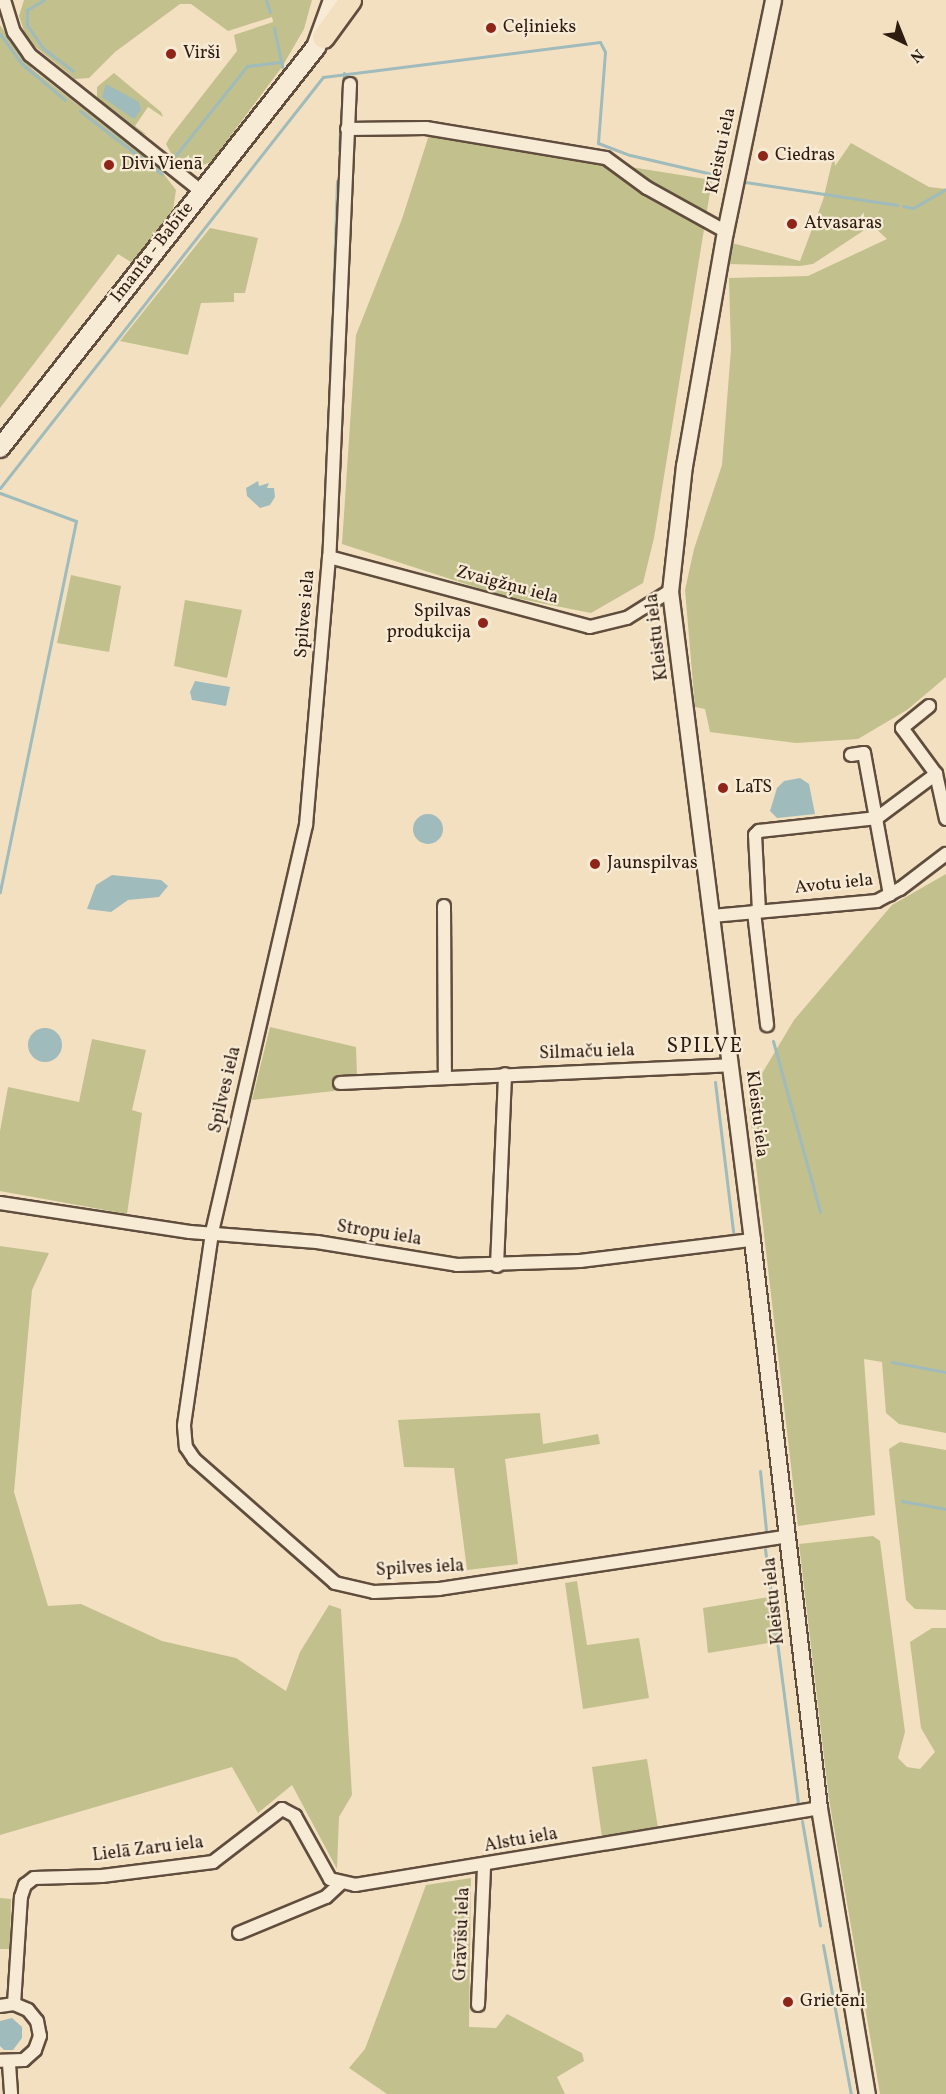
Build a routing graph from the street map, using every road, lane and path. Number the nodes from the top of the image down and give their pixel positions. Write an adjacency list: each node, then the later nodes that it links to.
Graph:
1 (4, 0): 10 (street)
2 (321, 0): 7 (main road, Imanta - Babīte)
3 (333, 0): 6 (main road, Imanta - Babīte)
4 (350, 0): 6 (highway)
5 (773, 0): 11 (street, Kleistu iela)
6 (323, 37): 7 (main road, Imanta - Babīte)
7 (306, 57): 10 (main road, Imanta - Babīte)
8 (350, 84): 9 (street, Spilves iela)
9 (347, 129): 11 (street); 13 (street, Spilves iela)
10 (201, 191): 12 (main road, Imanta - Babīte)
11 (725, 231): 14 (street, Kleistu iela)
12 (0, 448)
13 (329, 557): 14 (street, Zvaigžņu iela); 31 (street, Spilves iela)
14 (670, 591): 24 (street, Kleistu iela)
15 (929, 706): 17 (street)
16 (850, 755): 18 (street)
17 (936, 774): 18 (street); 19 (street)
18 (877, 818): 21 (street); 23 (street)
19 (946, 819)
20 (946, 854): 21 (street, Avotu iela)
21 (890, 895): 23 (street, Avotu iela)
22 (444, 906): 28 (street)
23 (757, 912): 24 (street, Avotu iela); 25 (street)
24 (712, 916): 26 (street, Kleistu iela)
25 (766, 1025)
26 (730, 1065): 27 (street, Silmaču iela); 32 (street, Kleistu iela)
27 (505, 1074): 28 (street, Silmaču iela); 33 (street)
28 (445, 1076): 29 (street, Silmaču iela)
29 (340, 1083)
30 (0, 1203): 31 (street, Stropu iela)
31 (212, 1233): 33 (street, Stropu iela); 34 (street, Spilves iela)
32 (753, 1240): 33 (street, Stropu iela); 34 (street, Kleistu iela)
33 (496, 1266)
34 (788, 1536): 35 (street, Kleistu iela)
35 (819, 1808): 36 (street, Alstu iela); 44 (street, Kleistu iela)
36 (484, 1865): 37 (street, Alstu iela); 40 (street, Grāvīšu iela)
37 (340, 1884): 38 (street); 39 (street, Lielā Zaru iela)
38 (239, 1933)
39 (14, 2004): 41 (street); 42 (street)
40 (478, 2005)
41 (0, 2006)
42 (5, 2062): 43 (street)
43 (11, 2094)
44 (867, 2094)

